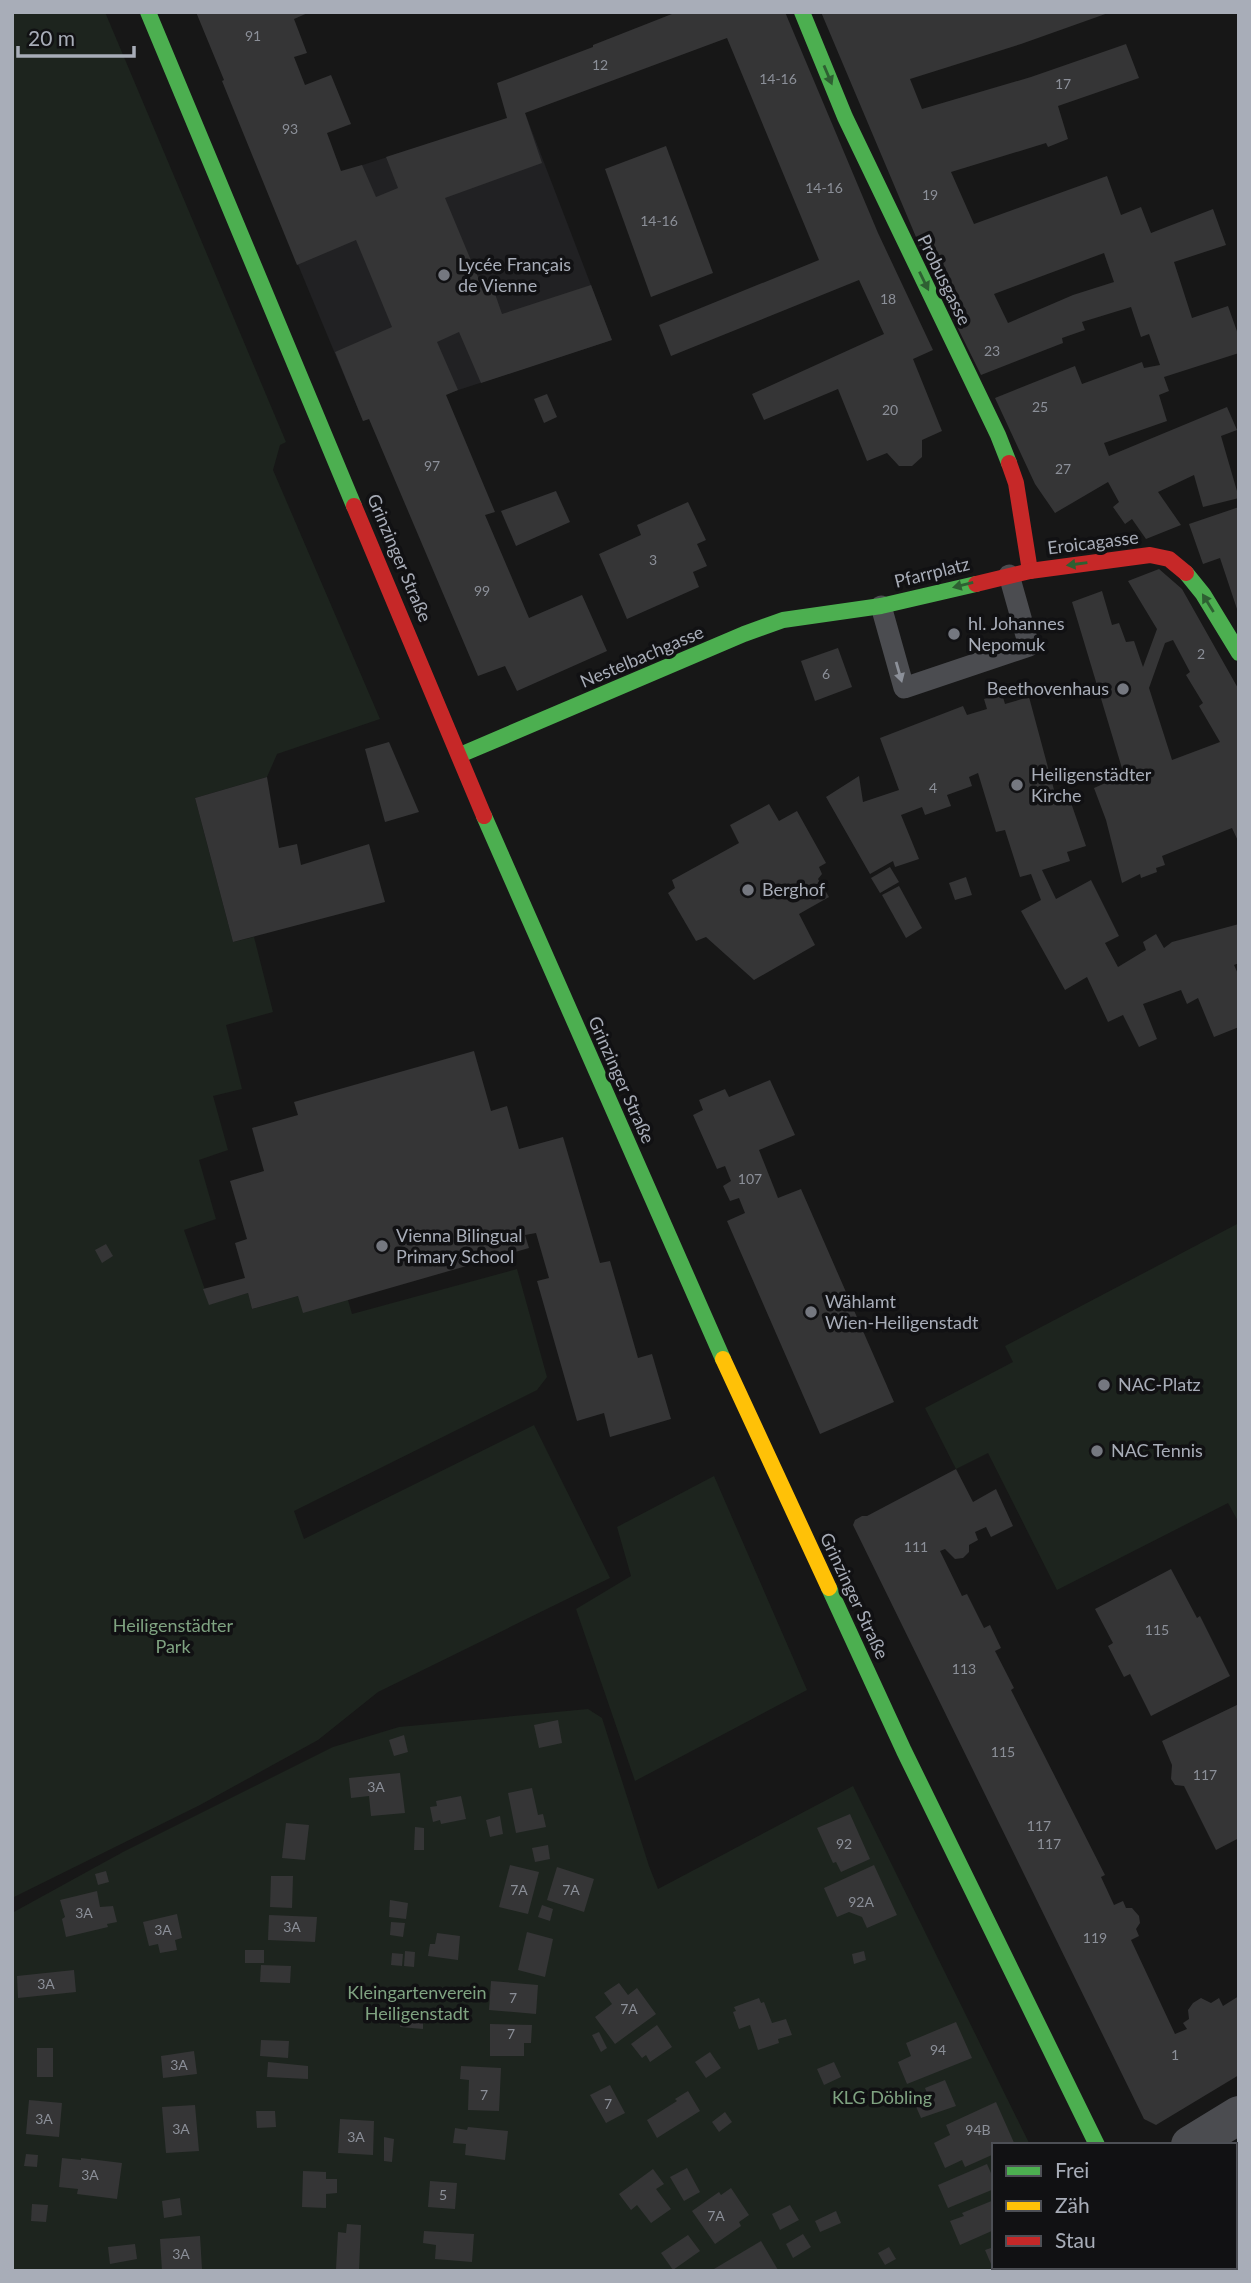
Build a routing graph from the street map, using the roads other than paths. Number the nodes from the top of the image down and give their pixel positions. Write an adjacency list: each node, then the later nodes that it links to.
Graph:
1 (148, 12): 7 (street, Grinzinger Straße)
2 (802, 12): 3 (street, Probusgasse, one-way to 3)
3 (1019, 573): 4 (street, Pfarrplatz, one-way to 4); 4 (lane, one-way to 3); 6 (street, Eroicagasse, one-way to 3)
4 (881, 606): 5 (street, Pfarrplatz)
5 (844, 611): 7 (street, Nestelbachgasse)
6 (1239, 653)
7 (460, 755): 9 (street, Grinzinger Straße)
8 (1239, 2115): 10 (street)
9 (1096, 2143)
10 (1193, 2143)

